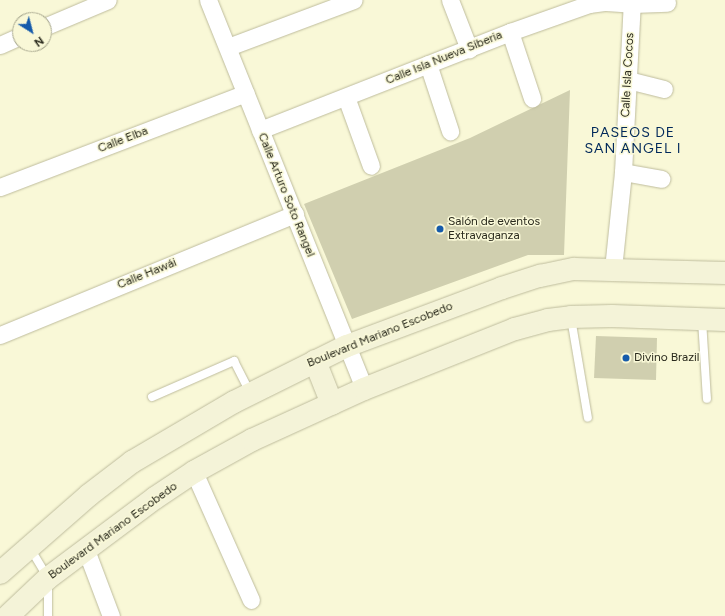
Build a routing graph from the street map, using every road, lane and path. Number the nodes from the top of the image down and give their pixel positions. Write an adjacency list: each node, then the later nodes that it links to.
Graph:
1 (108, 0): 7 (street)
2 (208, 0): 11 (street, Calle Arturo Soto Rangel)
3 (354, 0): 11 (street)
4 (450, 0): 12 (street)
5 (632, 2): 6 (street, Calle Isla Nueva Siberia); 8 (street, Calle Isla Nueva Siberia); 14 (street, Calle Isla Cocos)
6 (667, 3)
7 (52, 23)
8 (510, 32): 12 (street, Calle Isla Nueva Siberia); 18 (street)
9 (12, 40): 10 (street)
10 (0, 45)
11 (228, 47): 16 (street, Calle Arturo Soto Rangel)
12 (469, 49): 13 (street, Calle Isla Nueva Siberia)
13 (428, 64): 17 (street, Calle Isla Nueva Siberia); 20 (street)
14 (628, 80): 15 (street); 22 (street, Calle Isla Cocos)
15 (664, 89)
16 (246, 93): 19 (street, Calle Arturo Soto Rangel); 24 (street, Calle Elba)
17 (346, 97): 19 (street, Calle Isla Nueva Siberia); 21 (street)
18 (532, 98)
19 (260, 130): 25 (street, Calle Arturo Soto Rangel)
20 (450, 131)
21 (371, 166)
22 (623, 172): 23 (street); 26 (street, Calle Isla Cocos)
23 (661, 179)
24 (0, 187)
25 (295, 214): 31 (street, Calle Hawái); 32 (street, Calle Arturo Soto Rangel)
26 (613, 269): 27 (street, Boulevard Mariano Escobedo); 32 (street, Boulevard Mariano Escobedo)
27 (725, 273)
28 (571, 317): 29 (street, Boulevard Mariano Escobedo); 34 (street, Boulevard Mariano Escobedo); 39 (lane)
29 (702, 319): 30 (street, Boulevard Mariano Escobedo); 37 (lane)
30 (725, 320)
31 (0, 334)
32 (347, 346): 33 (street, Boulevard Mariano Escobedo); 34 (street, Calle Arturo Soto Rangel)
33 (315, 361): 35 (street, Boulevard Mariano Escobedo); 38 (street)
34 (364, 389): 38 (street, Boulevard Mariano Escobedo)
35 (251, 394): 36 (lane); 41 (street, Boulevard Mariano Escobedo)
36 (152, 397)
37 (707, 399)
38 (332, 404): 40 (street, Boulevard Mariano Escobedo)
39 (588, 418)
40 (194, 472): 42 (street, Boulevard Mariano Escobedo); 45 (street)
41 (30, 548): 43 (street, Boulevard Mariano Escobedo); 44 (lane)
42 (86, 550): 44 (street, Boulevard Mariano Escobedo); 48 (street)
43 (0, 573)
44 (48, 578): 46 (street, Boulevard Mariano Escobedo); 47 (lane)
45 (251, 600)
46 (8, 616)
47 (48, 616)
48 (111, 616)

